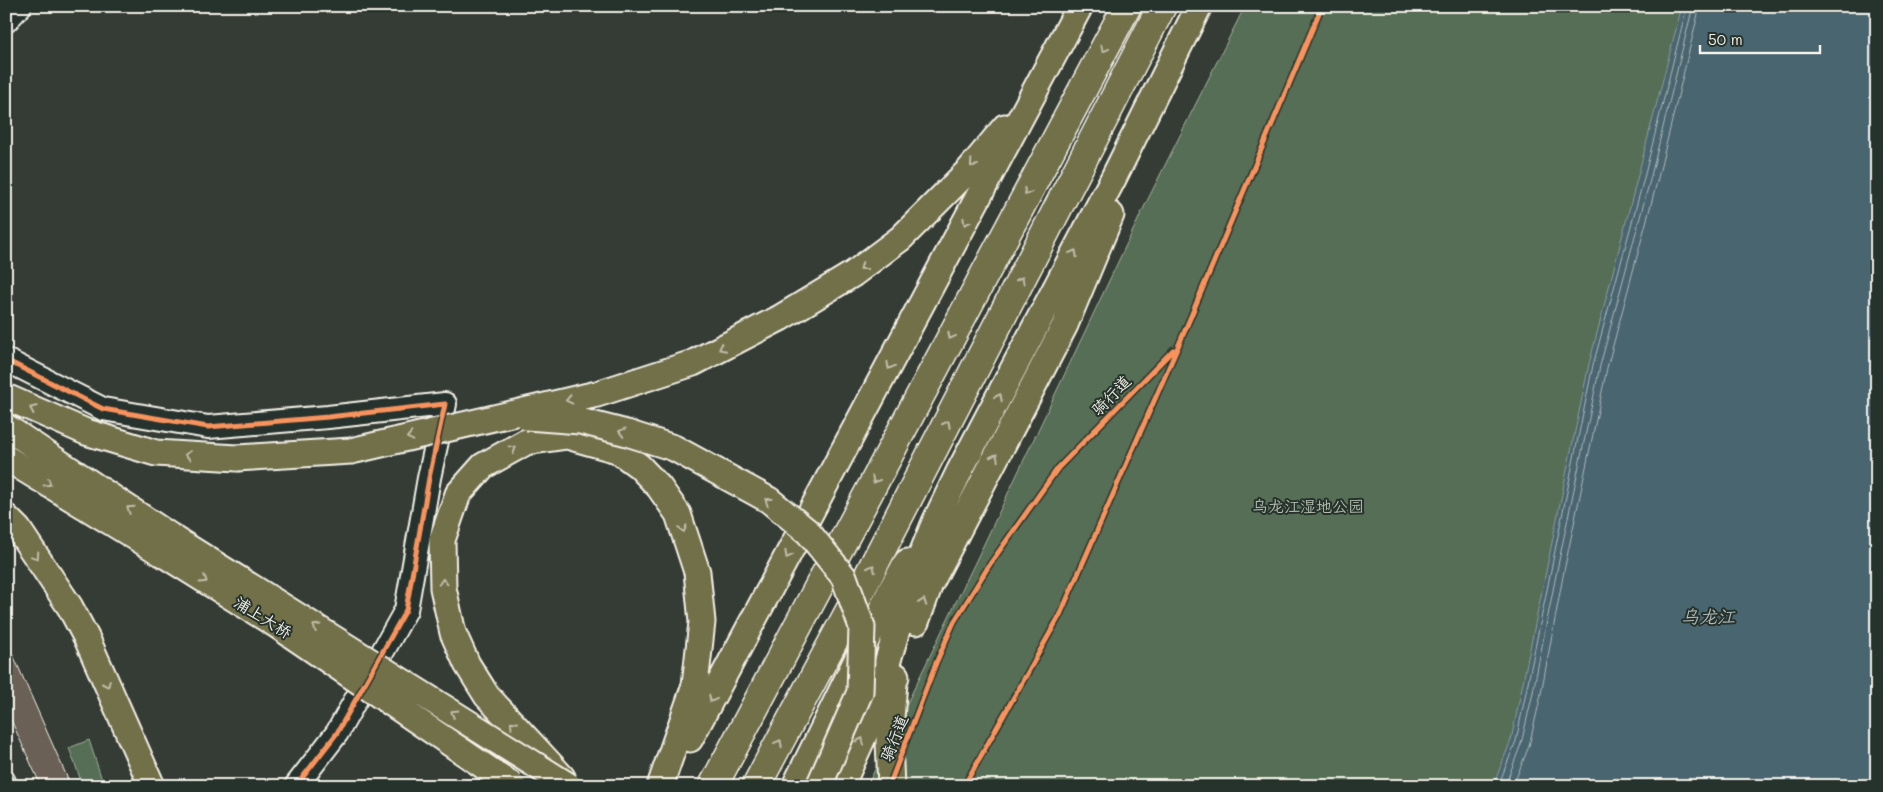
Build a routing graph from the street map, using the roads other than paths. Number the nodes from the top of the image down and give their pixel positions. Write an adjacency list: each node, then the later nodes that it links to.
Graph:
1 (20, 6): 6 (street)
2 (1080, 6): 7 (main road)
3 (1127, 6): 24 (highway, one-way to 24)
4 (1162, 6): 25 (highway, one-way to 4)
5 (1195, 14): 13 (main road, one-way to 5); 29 (main road, one-way to 5)
6 (6, 21)
7 (1038, 87): 10 (main road, one-way to 10, bridge); 23 (main road, one-way to 23)
8 (6, 360): 19 (street)
9 (6, 397): 10 (main road, one-way to 9, bridge)
10 (500, 415): 27 (main road, one-way to 10, bridge)
11 (6, 426): 15 (main road, one-way to 11)
12 (6, 458): 15 (main road, 浦上大桥, one-way to 15)
13 (959, 472): 26 (main road); 28 (main road, one-way to 13)
14 (6, 517): 18 (main road, one-way to 18)
15 (166, 545): 20 (main road, 浦上大桥, one-way to 20, bridge); 21 (main road, one-way to 15, bridge)
16 (6, 779): 17 (street)
17 (9, 786)
18 (152, 786)
19 (296, 786)
20 (513, 786)
21 (570, 786): 22 (main road, one-way to 22)
22 (660, 786)
23 (665, 786)
24 (713, 786)
25 (756, 786)
26 (795, 786)
27 (819, 786)
28 (841, 786)
29 (890, 786)

